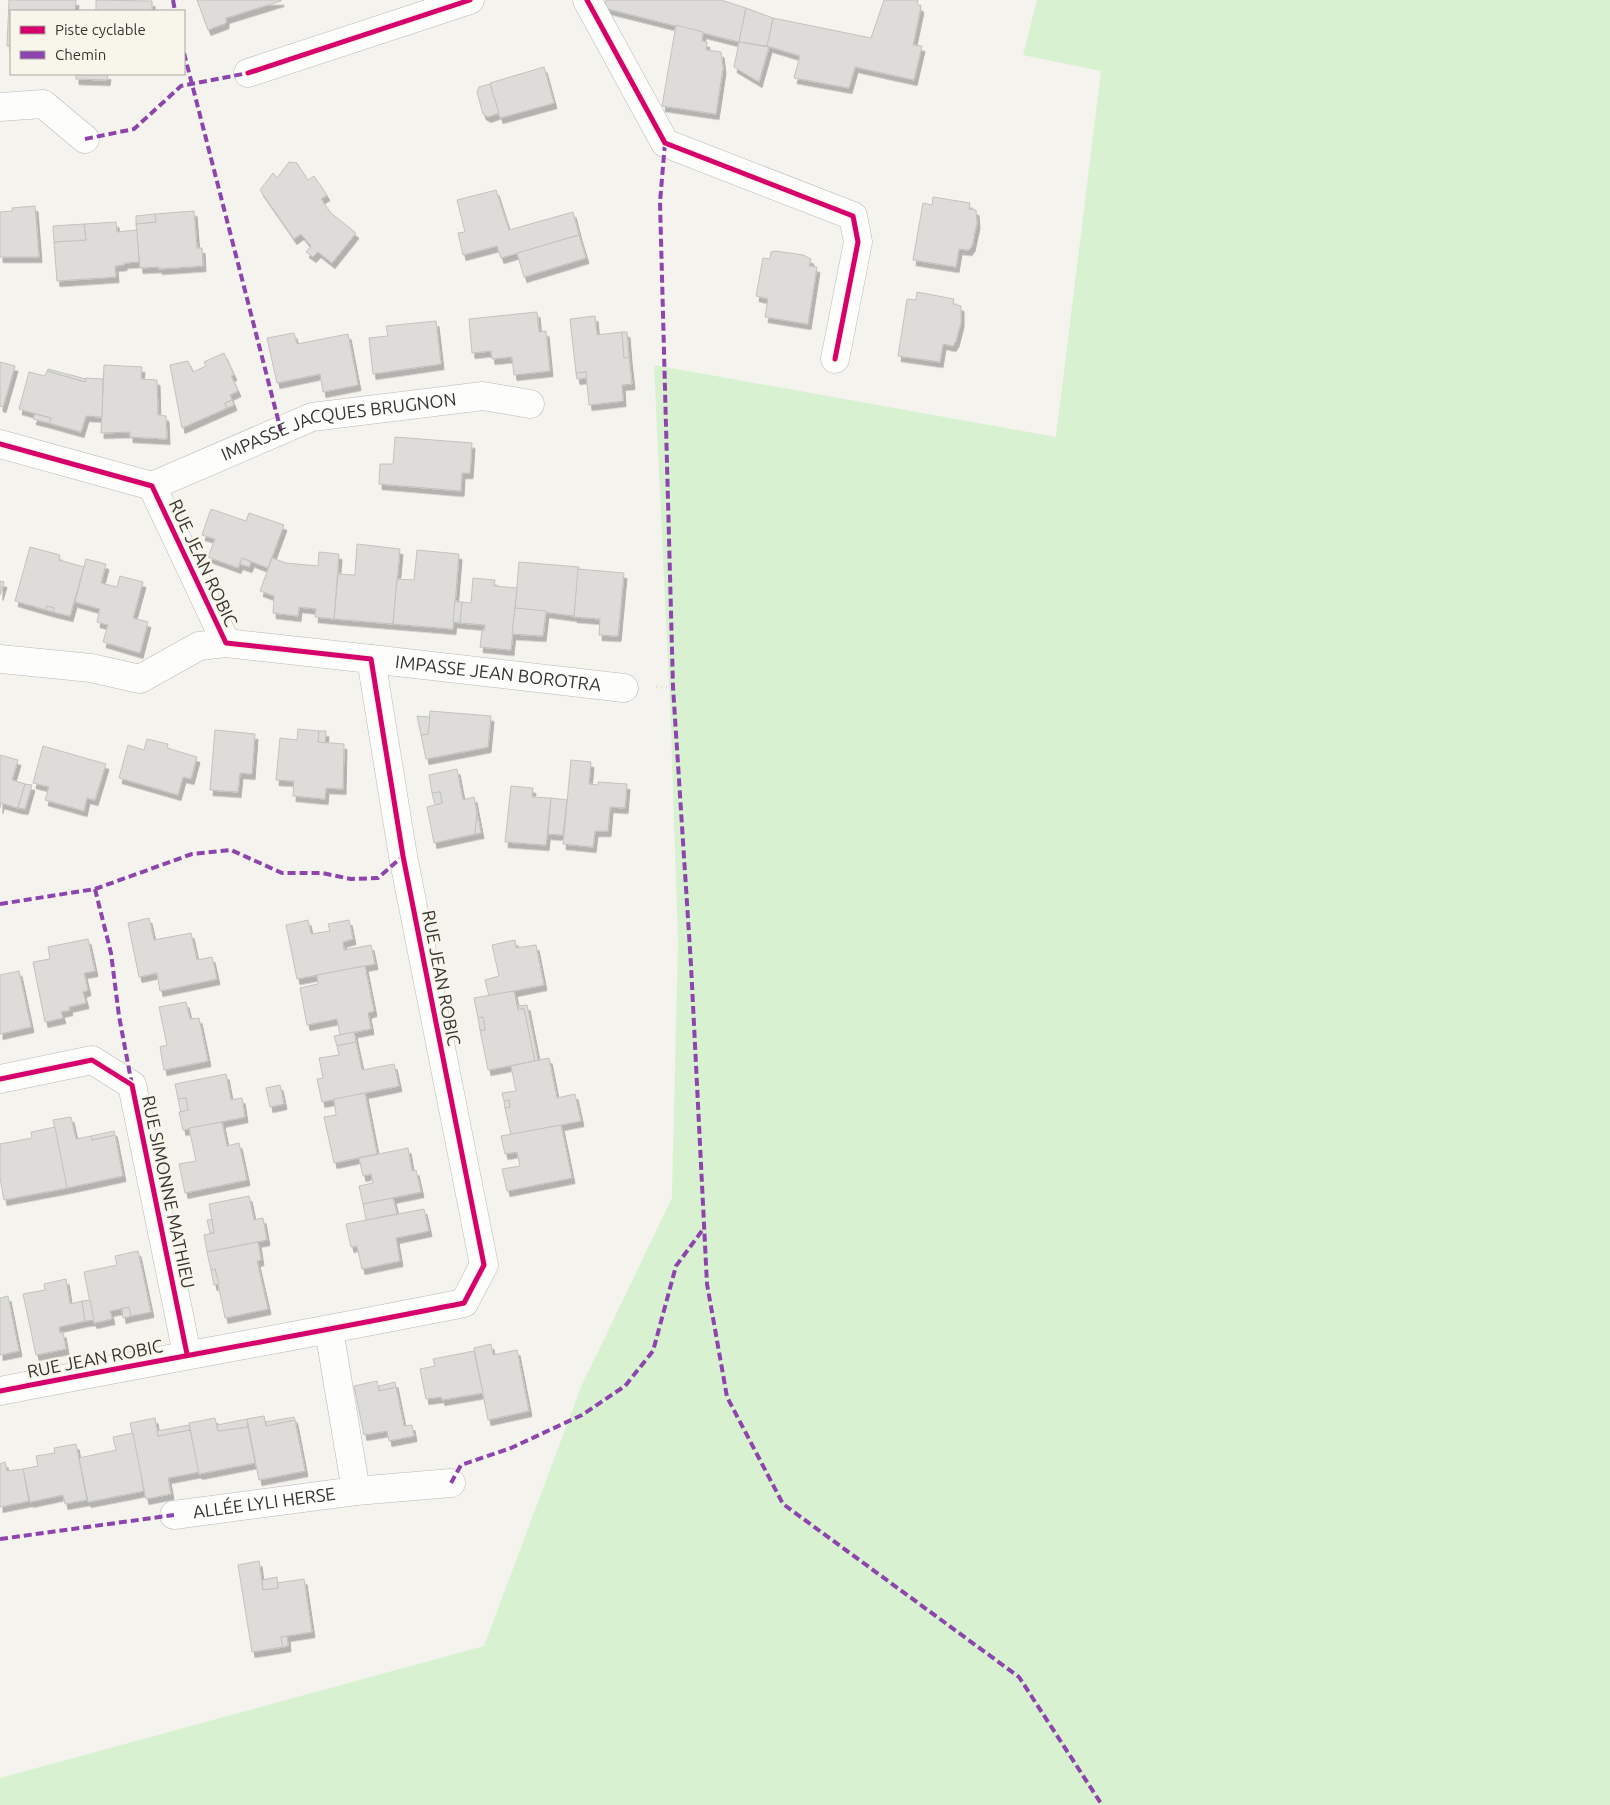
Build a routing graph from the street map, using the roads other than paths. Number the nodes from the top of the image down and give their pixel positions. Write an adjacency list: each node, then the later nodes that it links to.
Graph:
1 (470, 0): 3 (street)
2 (587, 0): 6 (street)
3 (248, 73)
4 (0, 107): 5 (street)
5 (86, 139)
6 (836, 359)
7 (530, 404): 9 (street, IMPASSE JACQUES BRUGNON)
8 (0, 444): 9 (street, RUE JEAN ROBIC)
9 (152, 486): 10 (street, RUE JEAN ROBIC)
10 (226, 643): 11 (street); 12 (street, RUE JEAN ROBIC)
11 (0, 659)
12 (371, 660): 13 (street, IMPASSE JEAN BOROTRA); 15 (street, RUE JEAN ROBIC)
13 (624, 688)
14 (0, 1079): 16 (street, RUE SIMONNE MATHIEU)
15 (329, 1330): 16 (street, RUE JEAN ROBIC); 19 (street, ALLÉE LYLI HERSE)
16 (187, 1354): 17 (street, RUE JEAN ROBIC)
17 (0, 1391)
18 (450, 1483): 19 (street, ALLÉE LYLI HERSE)
19 (356, 1491): 20 (street, ALLÉE LYLI HERSE)
20 (174, 1514)

